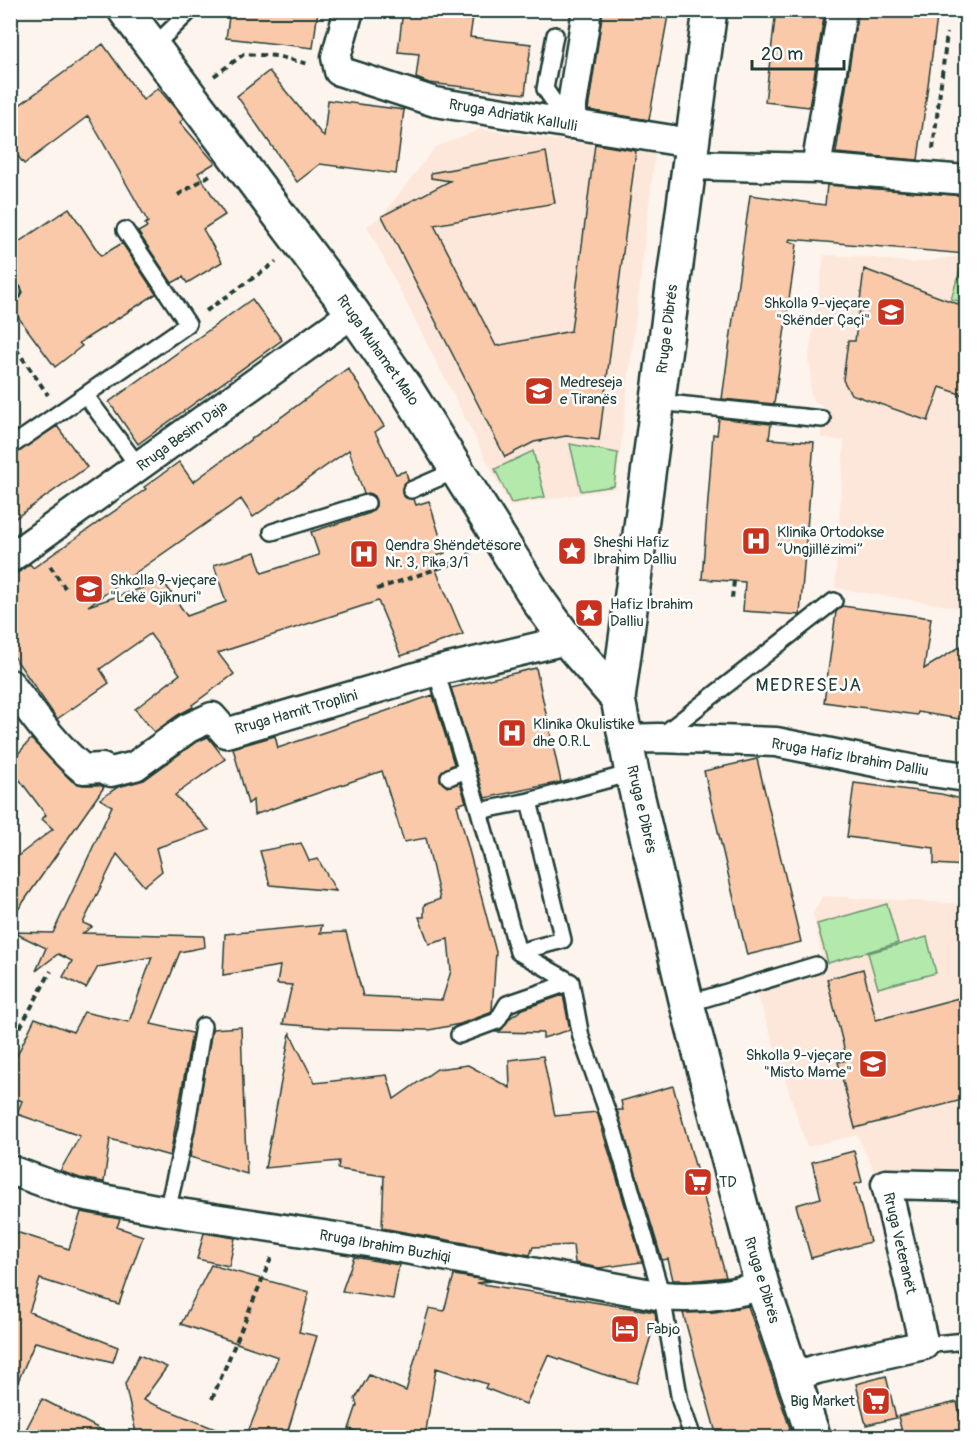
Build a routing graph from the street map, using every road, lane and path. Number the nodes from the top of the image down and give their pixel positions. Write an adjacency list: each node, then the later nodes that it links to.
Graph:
1 (124, 10): 9 (main road, Rruga Muhamet Malo)
2 (191, 10): 9 (lane)
3 (349, 10): 12 (street, Rruga Adriatik Kallulli)
4 (586, 10): 12 (street)
5 (710, 10): 13 (main road, Rruga e Dibrës)
6 (842, 10): 14 (street)
7 (947, 33): 15 (path)
8 (555, 35): 12 (lane)
9 (152, 48): 21 (main road, Rruga Muhamet Malo)
10 (244, 54): 11 (path)
11 (276, 56)
12 (569, 124): 13 (street, Rruga Adriatik Kallulli)
13 (690, 154): 14 (street); 26 (main road, Rruga e Dibrës)
14 (816, 168): 15 (street)
15 (929, 177): 17 (street)
16 (201, 180): 18 (path)
17 (966, 180)
18 (178, 195)
19 (125, 230): 22 (lane)
20 (245, 284): 22 (path)
21 (353, 313): 29 (street, Rruga Besim Daja); 30 (main road, Rruga Muhamet Malo)
22 (188, 324): 25 (lane)
23 (10, 340): 24 (path)
24 (31, 369)
25 (86, 396): 28 (lane); 29 (lane)
26 (658, 402): 27 (lane); 45 (main road, Rruga e Dibrës)
27 (822, 419)
28 (10, 447)
29 (139, 467): 35 (street, Rruga Besim Daja)
30 (457, 470): 31 (lane); 42 (main road, Rruga Muhamet Malo)
31 (411, 490)
32 (367, 503): 33 (lane)
33 (272, 532)
34 (477, 549): 39 (path)
35 (10, 558)
36 (57, 575): 38 (path)
37 (734, 581): 40 (path)
38 (65, 588)
39 (377, 589)
40 (732, 598)
41 (834, 602): 46 (lane)
42 (567, 640): 43 (street, Rruga Hamit Troplini); 45 (main road, Rruga Muhamet Malo)
43 (436, 671): 44 (street, Rruga Hamit Troplini); 48 (lane)
44 (10, 684)
45 (618, 699): 47 (main road, Rruga e Dibrës)
46 (658, 738): 47 (street, Rruga Hafiz Ibrahim Dalliu); 51 (street, Rruga Hafiz Ibrahim Dalliu)
47 (626, 739): 49 (main road, Rruga e Dibrës)
48 (466, 770): 50 (lane); 53 (lane)
49 (632, 773): 52 (lane); 58 (main road, Rruga e Dibrës)
50 (449, 777)
51 (966, 777)
52 (529, 801): 53 (lane); 54 (lane)
53 (478, 812): 54 (lane)
54 (518, 952): 57 (lane)
55 (816, 965): 58 (lane)
56 (51, 971): 61 (path)
57 (571, 982): 60 (lane); 67 (lane)
58 (687, 1004): 66 (main road, Rruga e Dibrës)
59 (203, 1026): 64 (lane)
60 (459, 1035)
61 (10, 1046)
62 (10, 1170): 64 (street, Rruga Ibrahim Buzhiqi)
63 (966, 1186): 69 (street, Rruga Veteranët)
64 (167, 1212): 65 (street, Rruga Ibrahim Buzhiqi)
65 (283, 1230): 67 (street, Rruga Ibrahim Buzhiqi); 71 (path)
66 (762, 1285): 67 (street, Rruga Ibrahim Buzhiqi); 70 (main road, Rruga e Dibrës)
67 (662, 1296): 72 (lane)
68 (966, 1341): 69 (lane)
69 (924, 1345): 70 (street)
70 (793, 1377): 73 (main road, Rruga e Dibrës)
71 (212, 1399)
72 (693, 1437)
73 (814, 1437)

